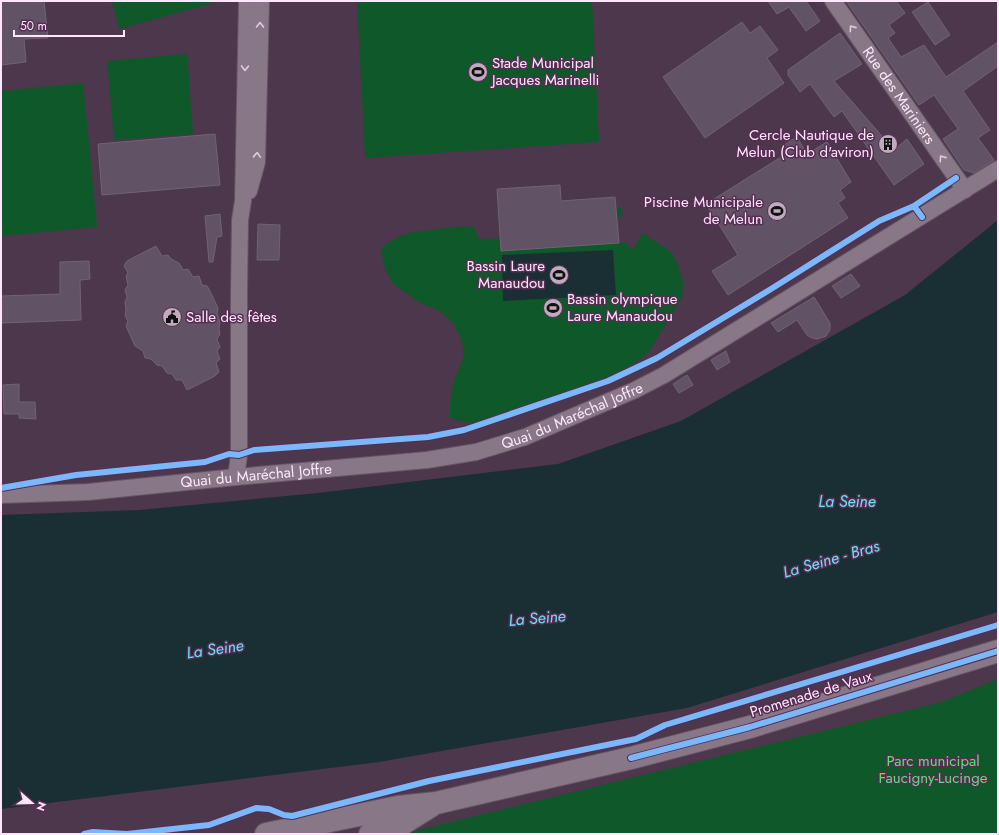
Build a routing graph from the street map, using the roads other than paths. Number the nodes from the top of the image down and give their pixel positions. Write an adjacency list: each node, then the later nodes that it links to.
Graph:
1 (247, 1): 6 (street, one-way to 6)
2 (261, 1): 6 (street, one-way to 2)
3 (833, 1): 5 (street, Rue des Mariniers, one-way to 3)
4 (998, 170): 5 (street, Quai du Maréchal Joffre)
5 (965, 190): 7 (street, Quai du Maréchal Joffre)
6 (240, 220): 7 (street)
7 (236, 477): 8 (street, Quai du Maréchal Joffre)
8 (1, 495)
9 (998, 651): 10 (main road, Promenade de Vaux)
10 (436, 803): 11 (main road); 12 (main road)
11 (266, 834)
12 (370, 834)

